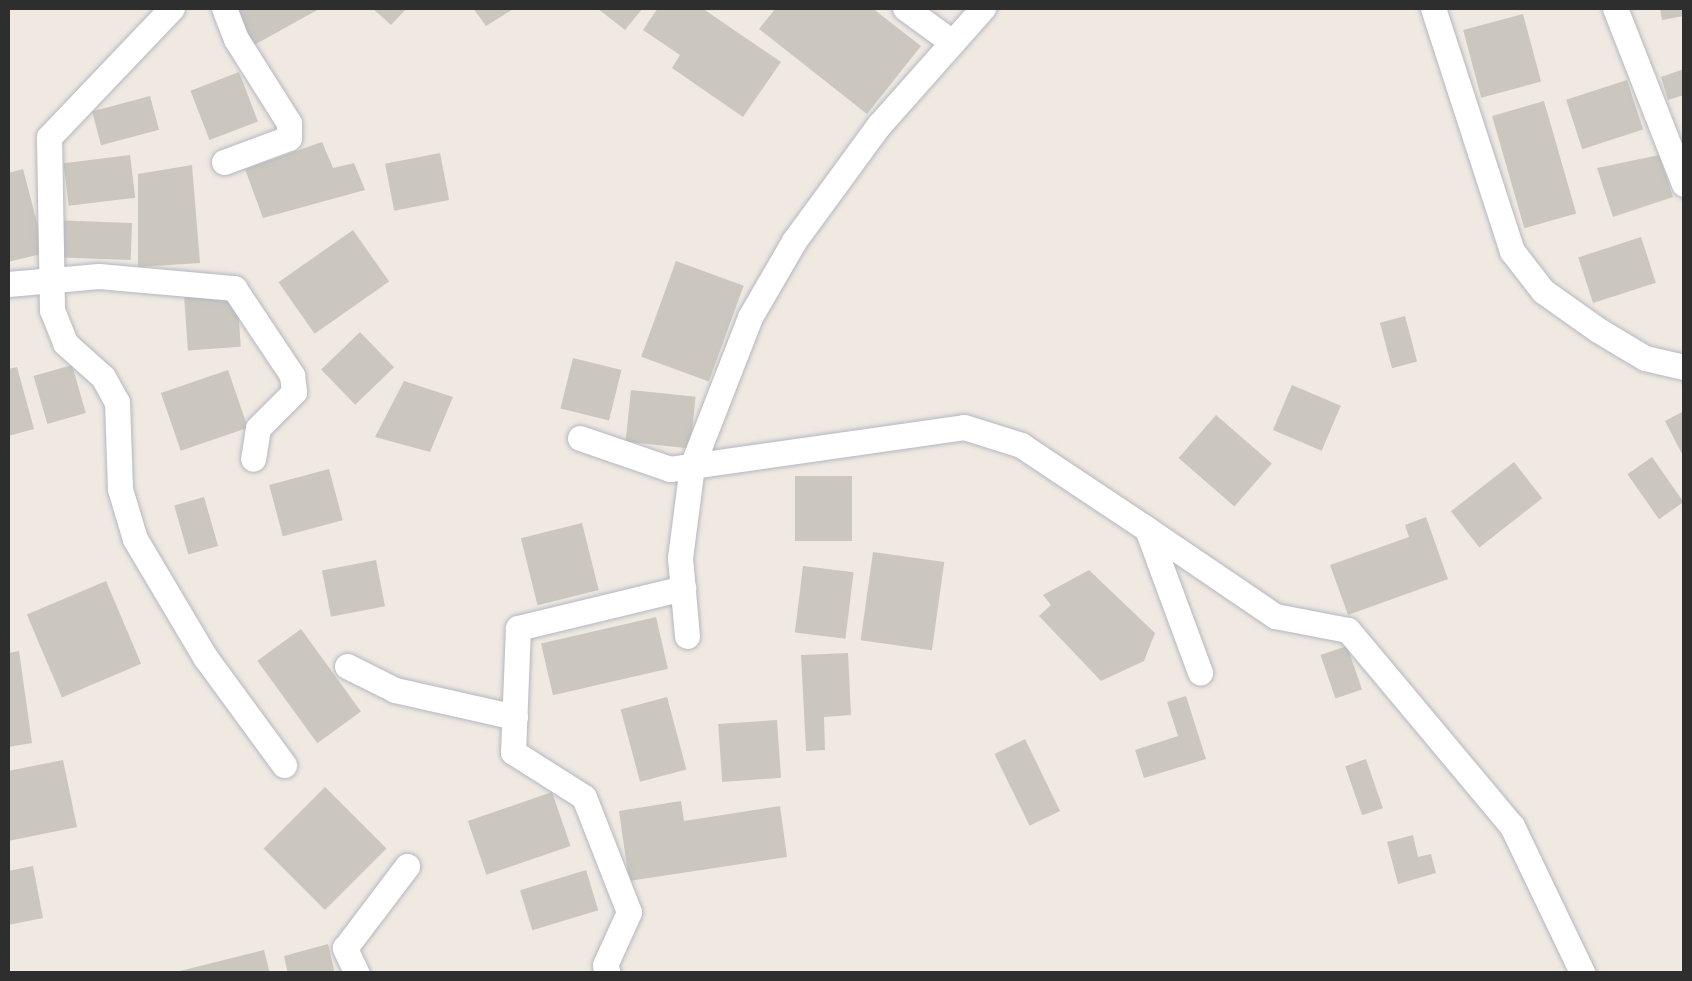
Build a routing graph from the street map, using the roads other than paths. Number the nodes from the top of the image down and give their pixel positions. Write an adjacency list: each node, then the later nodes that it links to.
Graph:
1 (172, 8): 10 (street)
2 (224, 8): 8 (street)
3 (904, 8): 7 (street)
4 (983, 8): 7 (street)
5 (1433, 8): 12 (street)
6 (1615, 8): 9 (street)
7 (952, 42): 15 (street)
8 (224, 162)
9 (1684, 184)
10 (52, 278): 11 (street); 14 (street); 22 (street)
11 (8, 284)
12 (1684, 366)
13 (580, 438): 15 (street)
14 (253, 459)
15 (692, 466): 16 (street); 17 (street)
16 (1147, 529): 20 (street); 26 (street)
17 (683, 588): 18 (street); 21 (street)
18 (687, 636)
19 (348, 666): 21 (street)
20 (1200, 672)
21 (514, 716): 25 (street)
22 (284, 765)
23 (406, 866): 24 (street)
24 (357, 974)
25 (608, 974)
26 (1583, 974)

